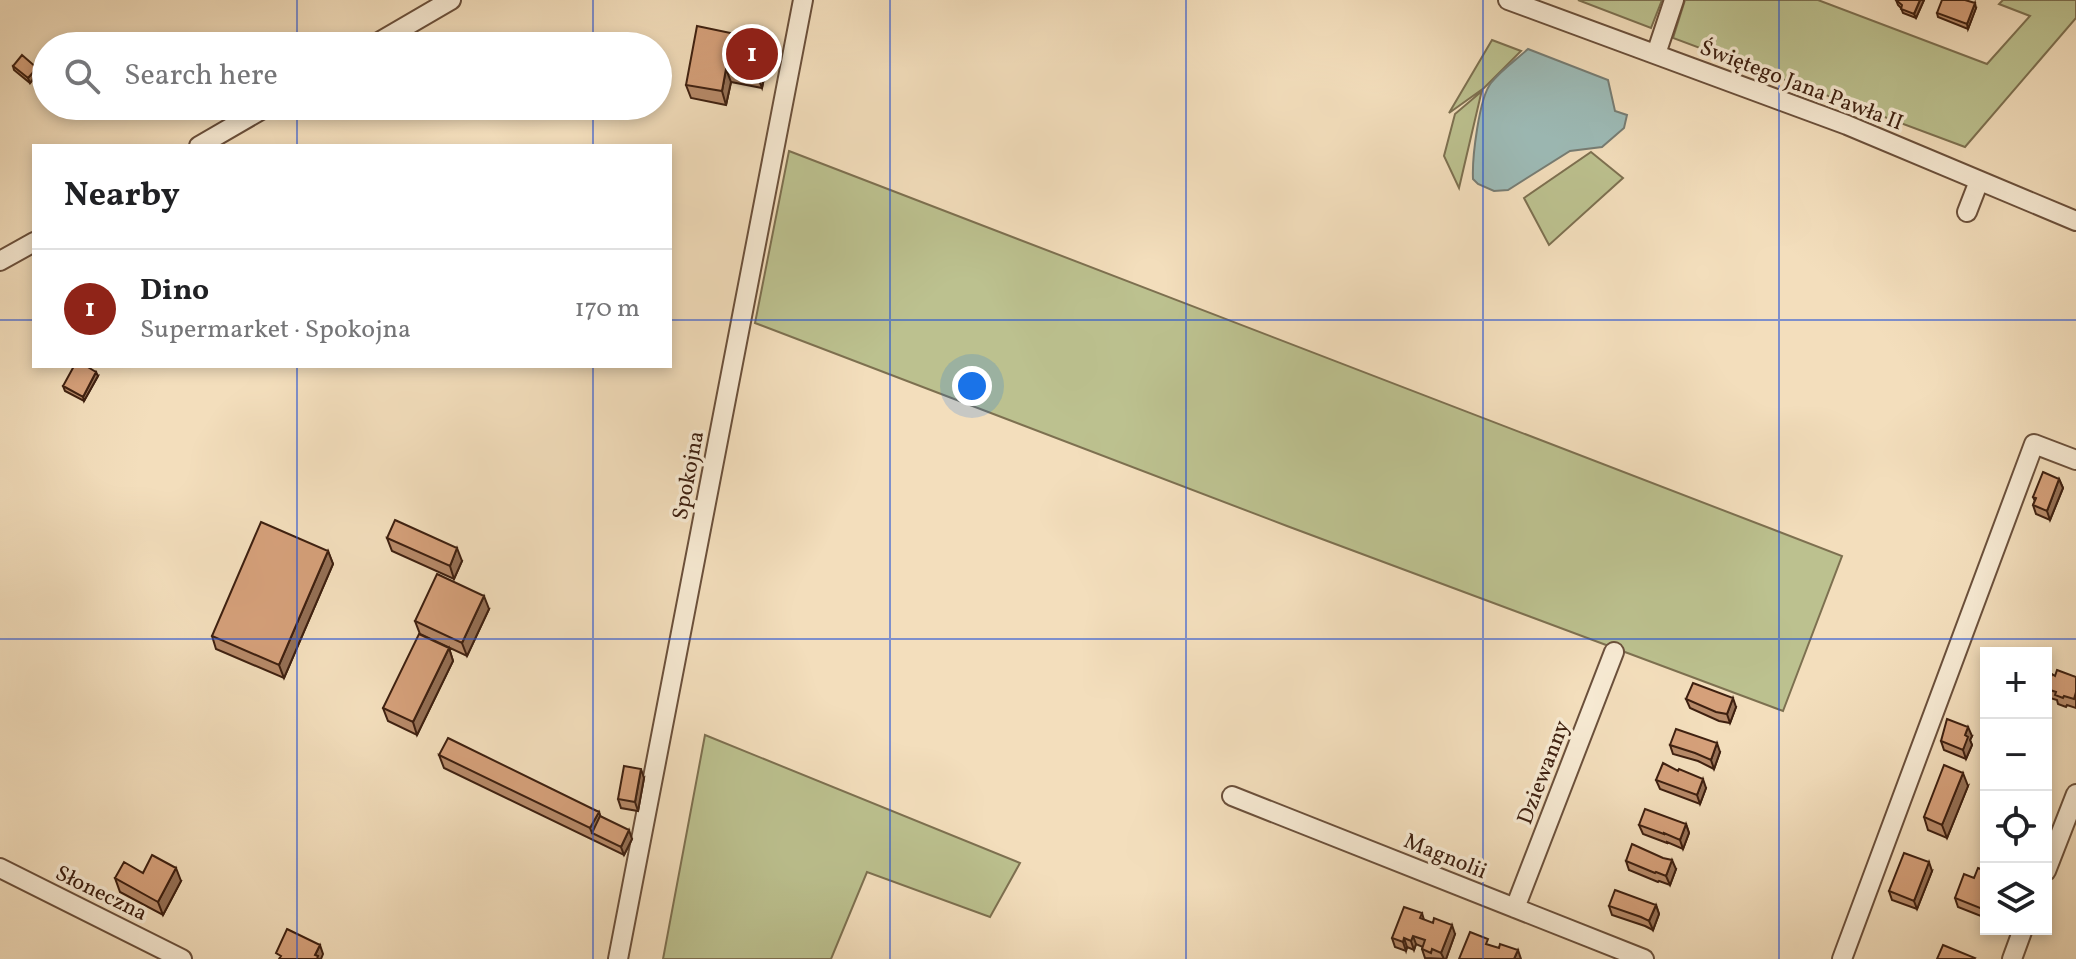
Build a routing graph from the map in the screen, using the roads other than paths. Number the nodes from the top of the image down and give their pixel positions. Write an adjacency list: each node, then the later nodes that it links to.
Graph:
1 (451, 0): 5 (street)
2 (803, 0): 23 (street, Spokojna)
3 (1508, 0): 6 (street, Świętego Jana Pawła II)
4 (1674, 0): 6 (street)
5 (396, 32)
6 (1656, 54): 9 (street, Świętego Jana Pawła II)
7 (244, 120): 8 (street)
8 (202, 144)
9 (1979, 181): 10 (street); 11 (street, Świętego Jana Pawła II)
10 (1967, 212)
11 (2076, 221)
12 (32, 243): 13 (street)
13 (0, 261)
14 (2076, 460): 25 (street)
15 (1614, 652): 20 (street, Dziewanny)
16 (2076, 794): 18 (street)
17 (1232, 796): 20 (street, Magnolii)
18 (2049, 863)
19 (0, 868): 22 (street, Słoneczna)
20 (1515, 908): 24 (street, Magnolii)
21 (2021, 935): 26 (street)
22 (182, 959)
23 (618, 959)
24 (1644, 959)
25 (1842, 959)
26 (2012, 959)

